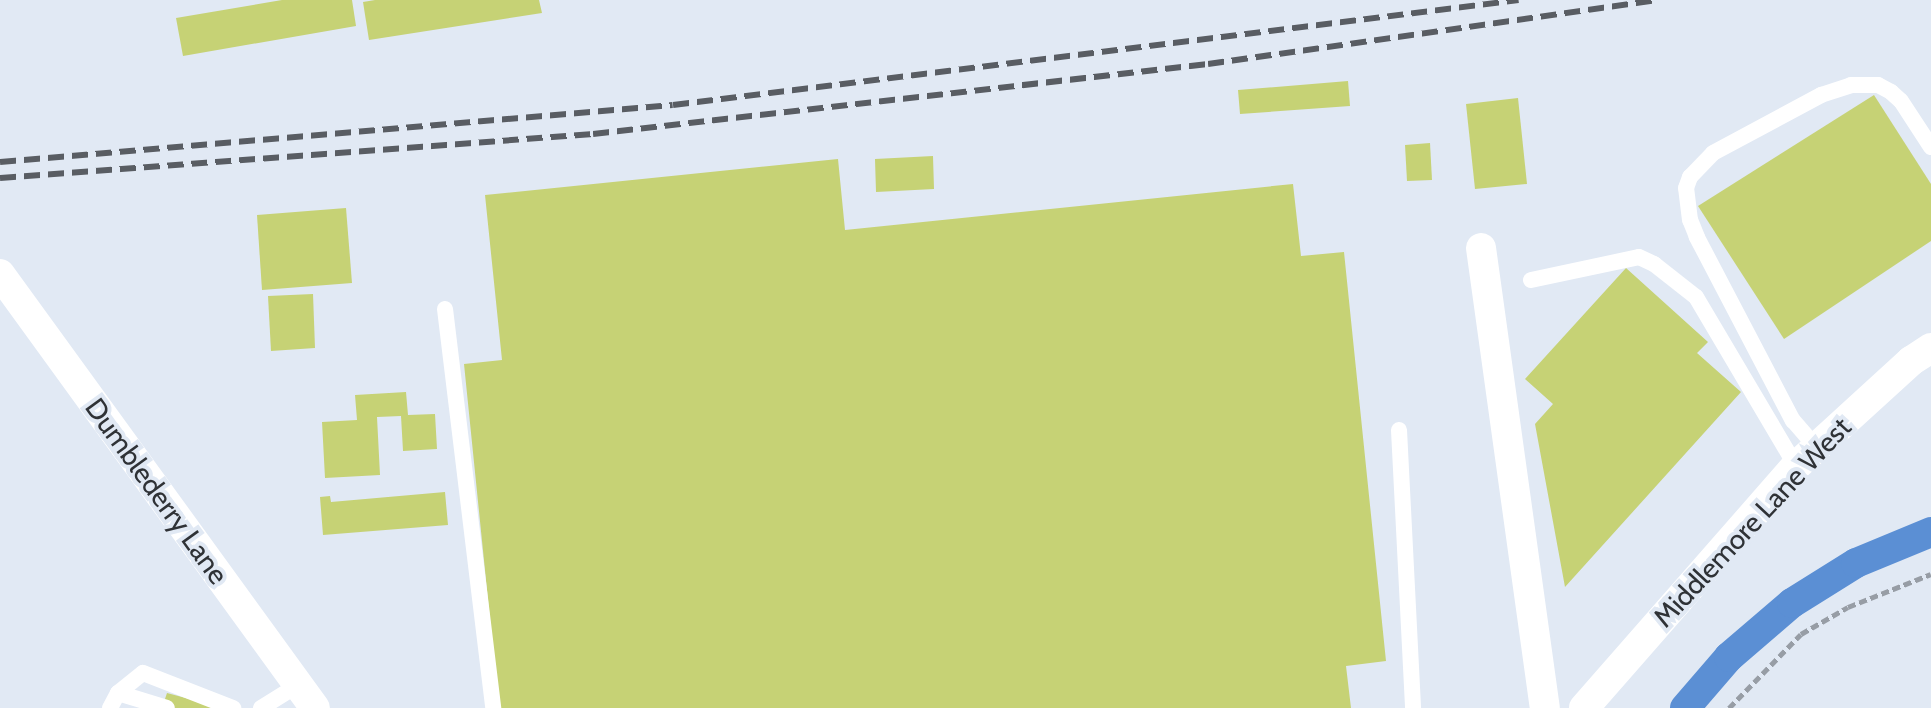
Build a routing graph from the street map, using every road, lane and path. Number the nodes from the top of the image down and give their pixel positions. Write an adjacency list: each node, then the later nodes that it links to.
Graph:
1 (1931, 147): 8 (lane)
2 (1481, 248): 17 (street)
3 (1531, 280): 8 (lane)
4 (8, 286): 10 (street, Dumblederry Lane)
5 (445, 309): 15 (lane)
6 (1931, 348): 8 (street, Middlemore Lane West)
7 (1399, 430): 16 (lane)
8 (1806, 457): 18 (street, Middlemore Lane West)
9 (1931, 574): 19 (path)
10 (306, 697): 14 (lane)
11 (114, 700): 12 (lane); 13 (lane)
12 (167, 708)
13 (233, 708)
14 (261, 708)
15 (493, 708)
16 (1413, 708)
17 (1545, 708)
18 (1584, 708)
19 (1729, 708)

